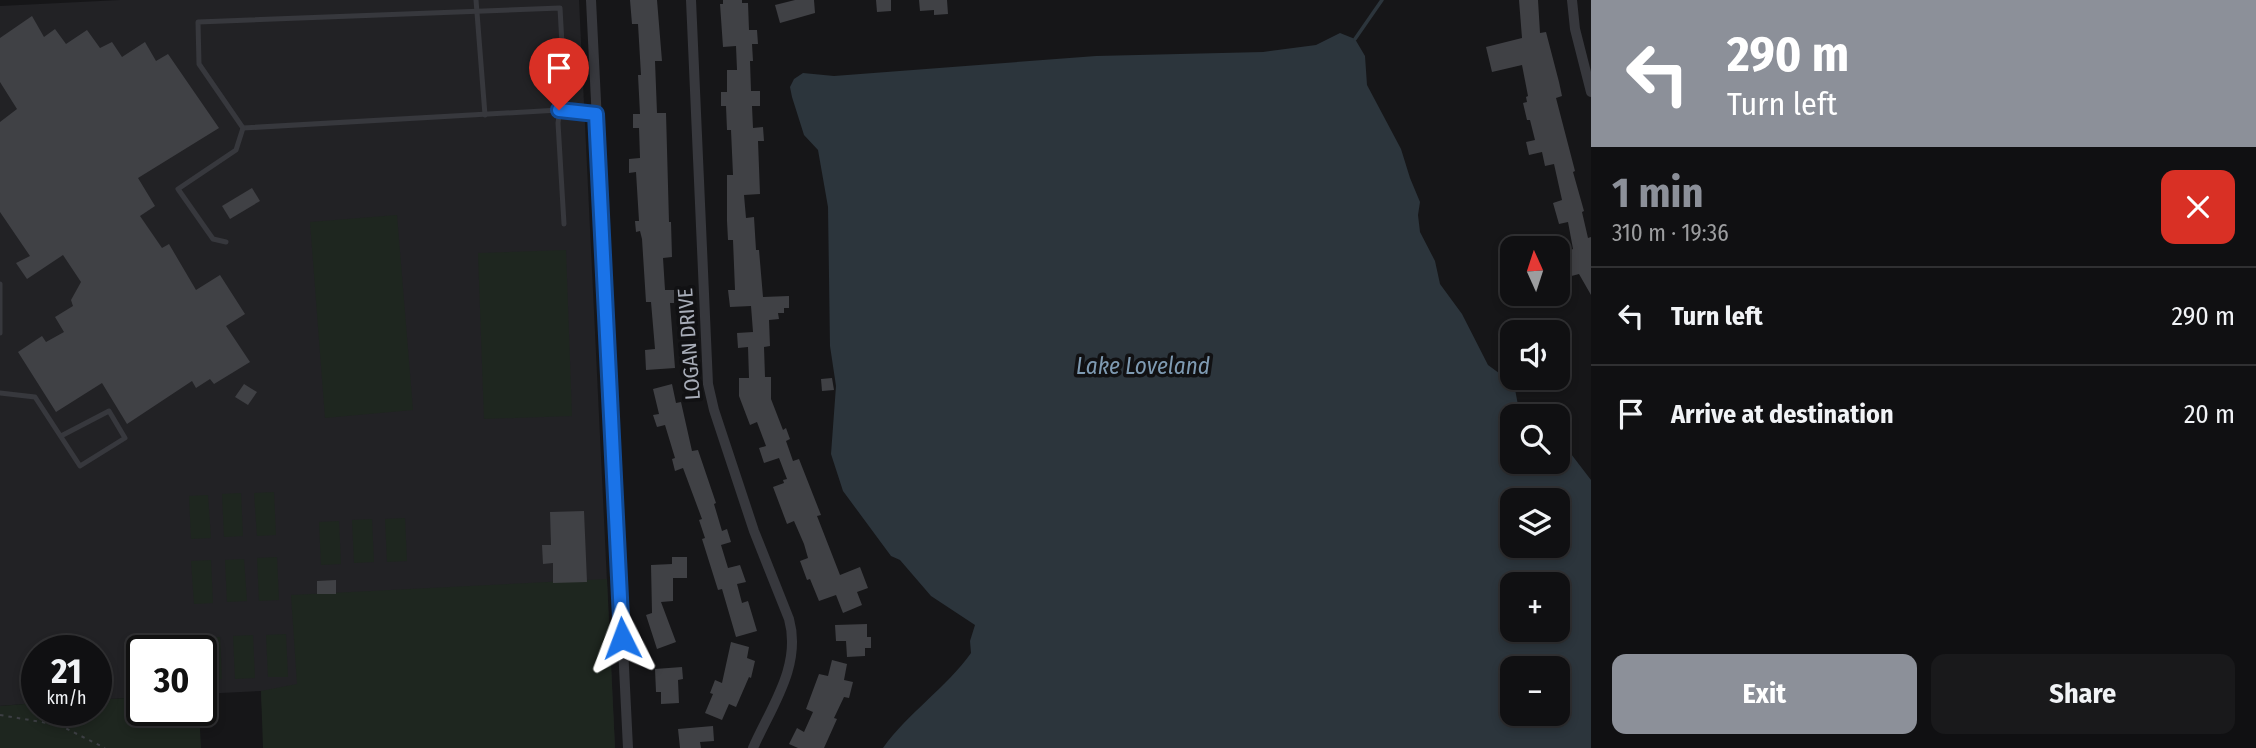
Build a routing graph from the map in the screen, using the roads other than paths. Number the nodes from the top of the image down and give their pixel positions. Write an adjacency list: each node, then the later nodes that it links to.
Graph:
1 (476, 0): 5 (lane)
2 (591, 0): 8 (street)
3 (691, 0): 18 (street, LOGAN DRIVE)
4 (1572, 0): 6 (street)
5 (477, 12): 7 (lane); 9 (lane); 10 (lane)
6 (1591, 92)
7 (559, 110): 8 (lane); 9 (lane); 11 (lane)
8 (596, 114): 17 (street)
9 (485, 115): 10 (lane)
10 (243, 128): 12 (lane)
11 (564, 224)
12 (226, 242)
13 (0, 284): 14 (lane)
14 (0, 333)
15 (0, 393): 16 (lane)
16 (61, 436): 16 (lane)
17 (628, 748)
18 (754, 748)

